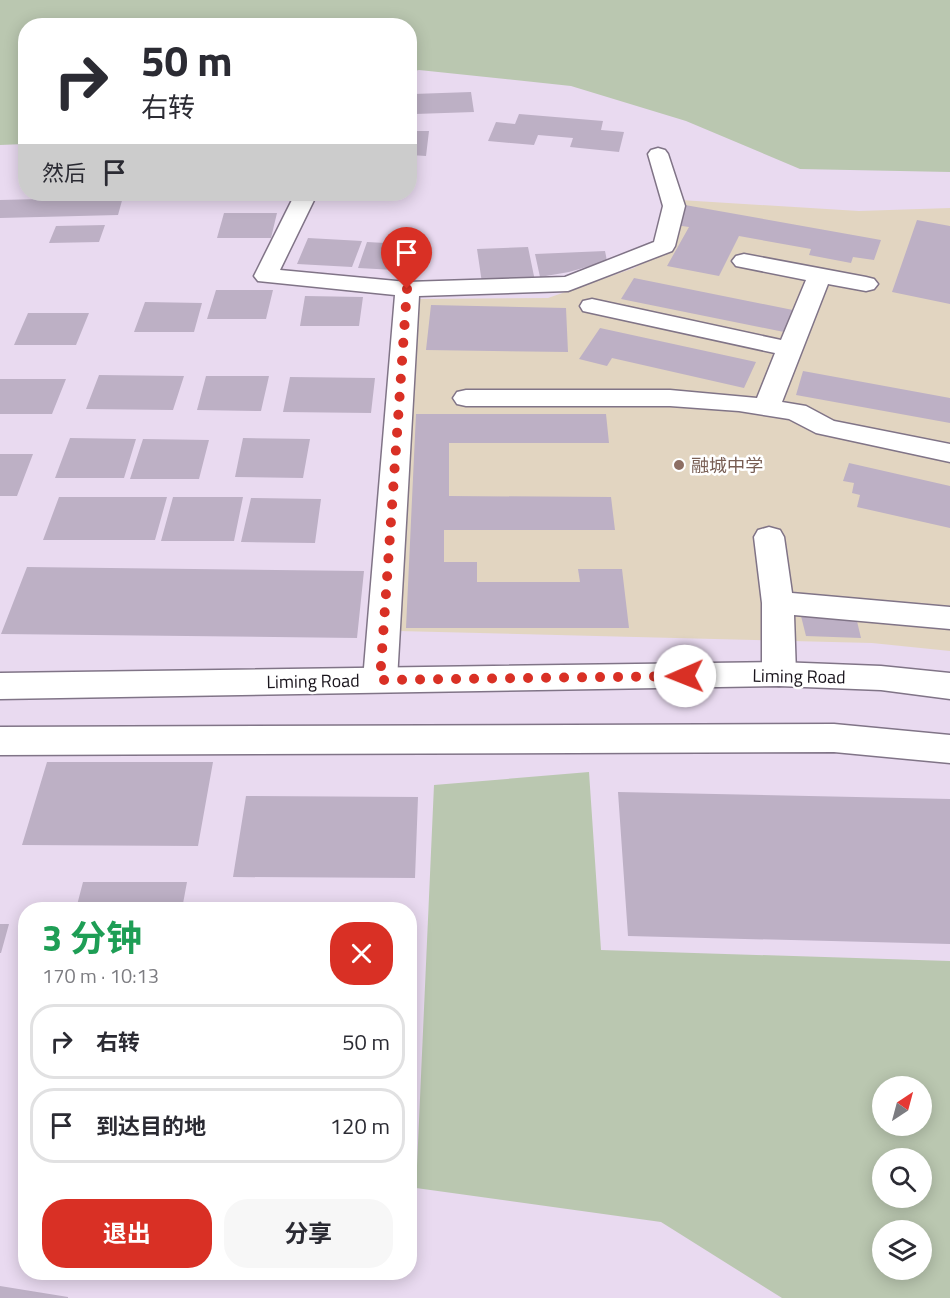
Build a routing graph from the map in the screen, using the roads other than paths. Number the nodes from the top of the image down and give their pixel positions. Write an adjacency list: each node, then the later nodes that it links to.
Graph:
1 (658, 154): 6 (street)
2 (303, 201): 6 (street)
3 (744, 261): 4 (street)
4 (820, 275): 5 (street); 8 (street)
5 (866, 284)
6 (407, 289): 16 (street)
7 (592, 306): 8 (street)
8 (790, 349): 10 (street)
9 (466, 398): 10 (street)
10 (766, 408): 11 (street)
11 (950, 453)
12 (769, 537): 13 (street)
13 (778, 603): 14 (street); 15 (street)
14 (950, 618)
15 (779, 674): 16 (street, Liming Road); 18 (street, Liming Road)
16 (380, 680): 17 (street, Liming Road)
17 (0, 686)
18 (950, 686)
19 (0, 741): 20 (street)
20 (950, 749)

